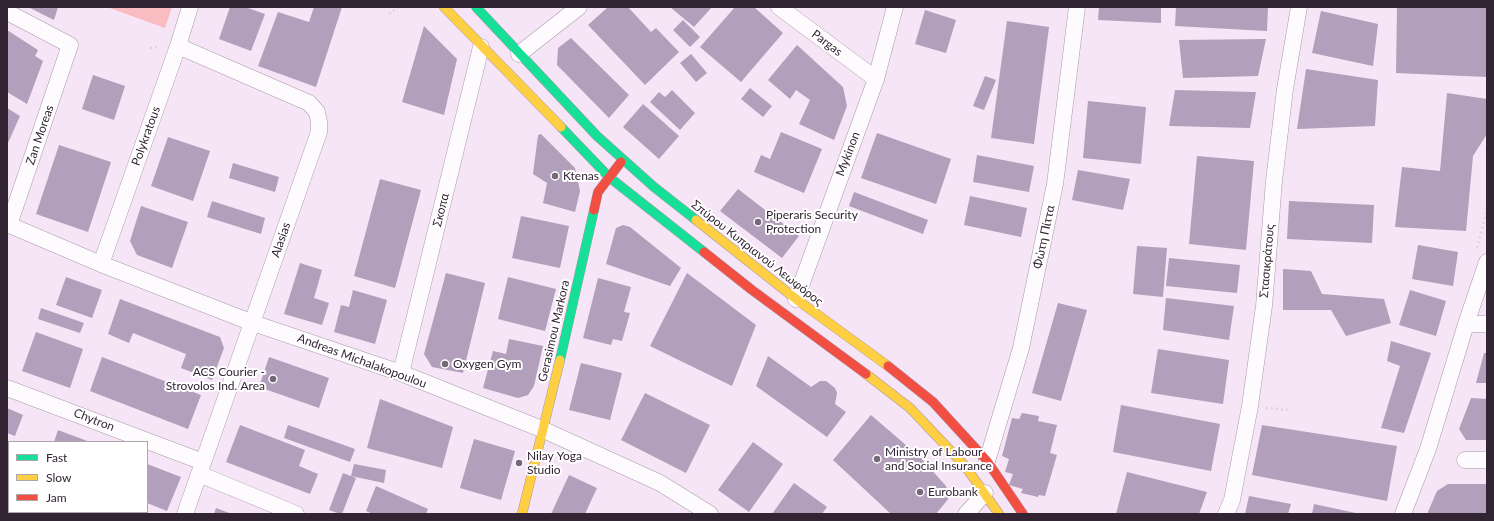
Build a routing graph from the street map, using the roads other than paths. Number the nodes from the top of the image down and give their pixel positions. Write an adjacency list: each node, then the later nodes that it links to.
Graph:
1 (190, 7): 10 (street, Polykratous)
2 (444, 7): 11 (main road)
3 (476, 7): 12 (main road, Σπύρου Κυπριανού Λεωφόρος)
4 (579, 7): 12 (street)
5 (779, 7): 13 (street, Pargas)
6 (895, 7): 13 (street, Mykinon)
7 (1077, 7): 30 (street, Φώτη Πίττα)
8 (1299, 7): 40 (street, Στασικράτους)
9 (7, 12): 16 (street, Zan Moreas)
10 (178, 46): 18 (street, Polykratous); 20 (street, Alasias)
11 (481, 47): 15 (main road); 23 (street, Σκοπα)
12 (519, 54): 14 (main road, Σπύρου Κυπριανού Λεωφόρος)
13 (876, 79): 19 (street, Mykinon)
14 (623, 159): 15 (main road, Gerasimou Markora); 19 (main road, Σπύρου Κυπριανού Λεωφόρος)
15 (609, 177): 25 (main road, Gerasimou Markora); 32 (main road)
16 (8, 224): 18 (street, Andreas Michalakopoulou)
17 (1482, 256): 21 (street)
18 (101, 264): 20 (street, Andreas Michalakopoulou)
19 (796, 299): 30 (main road, Σπύρου Κυπριανού Λεωφόρος)
20 (253, 323): 23 (street, Andreas Michalakopoulou); 31 (street, Alasias)
21 (1466, 324): 22 (street); 41 (street)
22 (1487, 324)
23 (401, 373): 25 (street, Andreas Michalakopoulou)
24 (7, 388): 26 (street, Chytron)
25 (544, 430): 35 (main road, Gerasimou Markora); 36 (street, Andreas Michalakopoulou)
26 (136, 441)
27 (148, 446): 31 (street, Chytron)
28 (1465, 460): 29 (street)
29 (1487, 460)
30 (987, 461): 39 (main road, Σπύρου Κυπριανού Λεωφόρος)
31 (201, 468): 33 (street, Alasias); 34 (street, Chytron)
32 (985, 493): 37 (street); 38 (main road)
33 (185, 514)
34 (296, 514)
35 (522, 514)
36 (710, 514)
37 (966, 514)
38 (998, 514)
39 (1023, 514)
40 (1226, 514)
41 (1403, 514)

